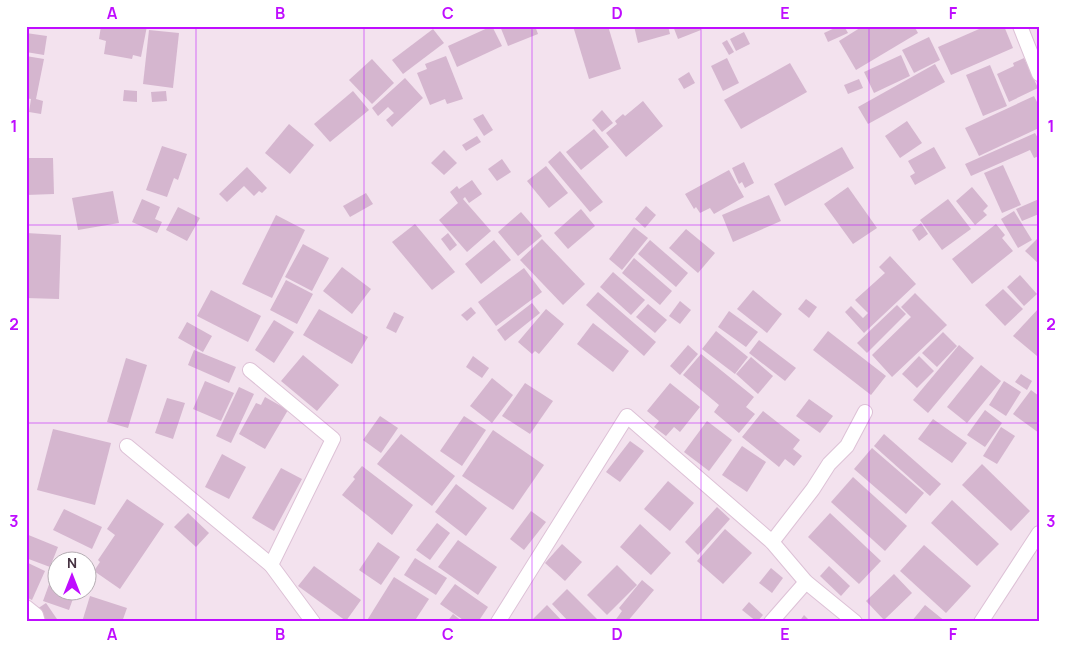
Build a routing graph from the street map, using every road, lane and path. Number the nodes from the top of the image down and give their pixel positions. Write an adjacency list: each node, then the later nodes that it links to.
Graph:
1 (1020, 26): 2 (street)
2 (1039, 74)
3 (250, 370): 8 (street)
4 (865, 412): 7 (street)
5 (127, 446): 8 (street)
6 (1039, 533): 16 (street)
7 (772, 542): 9 (street); 13 (street)
8 (271, 565): 12 (street)
9 (806, 582): 14 (street); 15 (street)
10 (26, 607): 11 (street)
11 (38, 622)
12 (313, 622)
13 (498, 622)
14 (771, 622)
15 (855, 622)
16 (981, 622)

